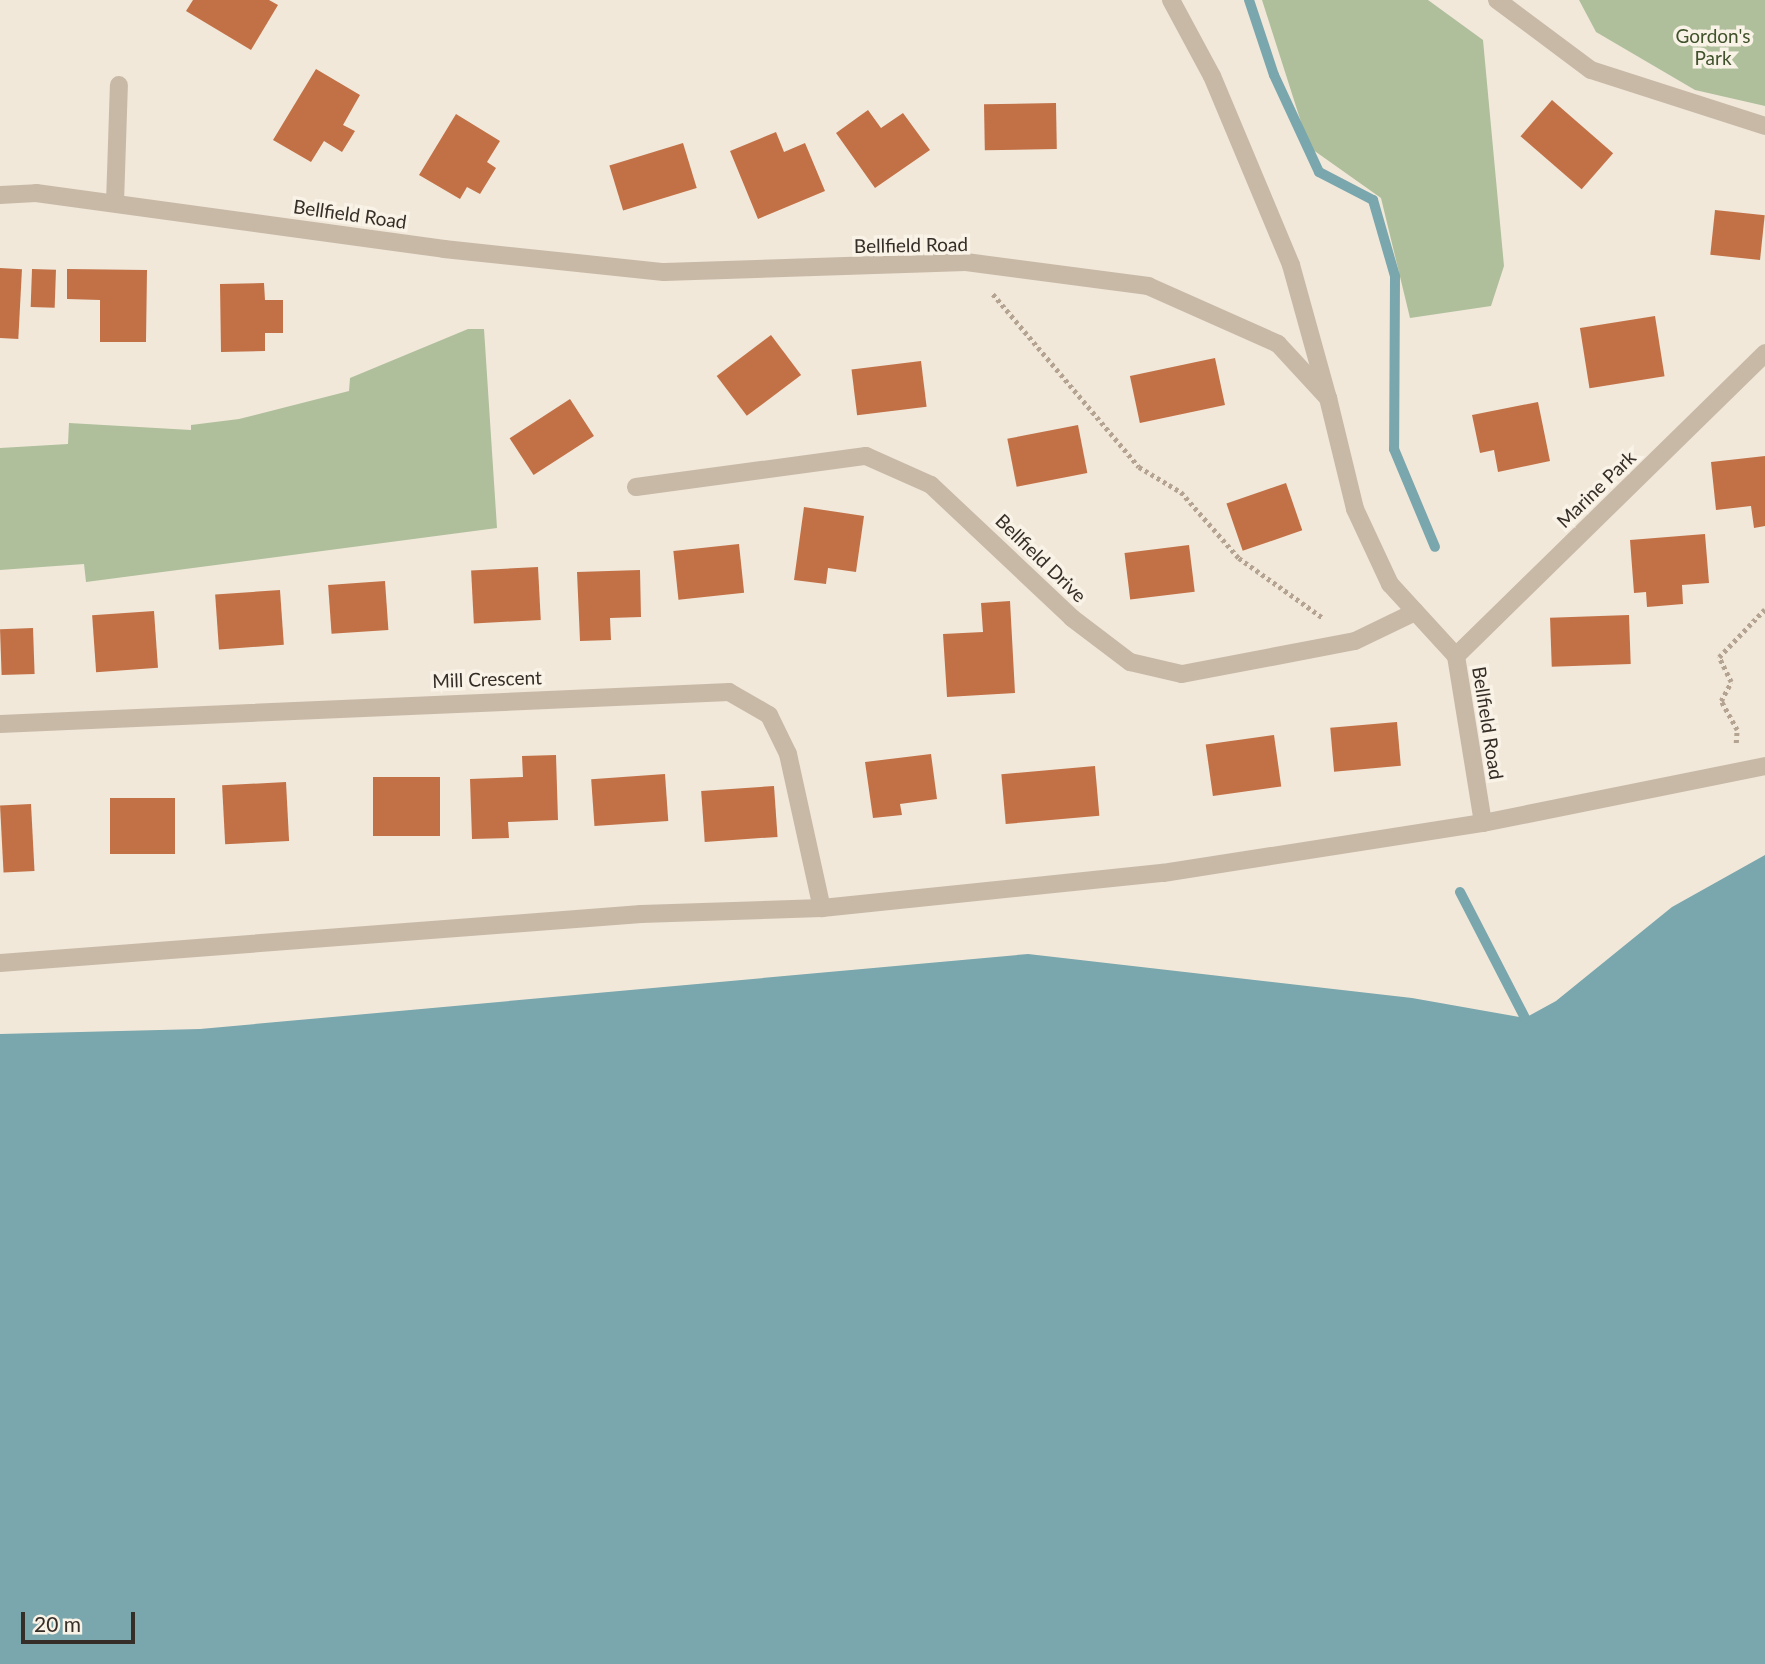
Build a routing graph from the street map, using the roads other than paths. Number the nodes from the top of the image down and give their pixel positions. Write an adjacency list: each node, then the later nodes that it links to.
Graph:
1 (1171, 0): 8 (street)
2 (1497, 0): 4 (street)
3 (119, 85): 6 (street)
4 (1765, 126)
5 (0, 195): 6 (street, Bellfield Road)
6 (115, 203): 8 (street, Bellfield Road)
7 (1765, 353): 11 (street, Marine Park)
8 (1328, 398): 10 (street, Bellfield Road)
9 (636, 487): 10 (street, Bellfield Drive)
10 (1415, 611): 11 (street, Bellfield Road)
11 (1456, 656): 14 (street, Bellfield Road)
12 (0, 724): 15 (street, Mill Crescent)
13 (1765, 766): 14 (street)
14 (1483, 823): 15 (street)
15 (822, 908): 16 (street)
16 (0, 963)

